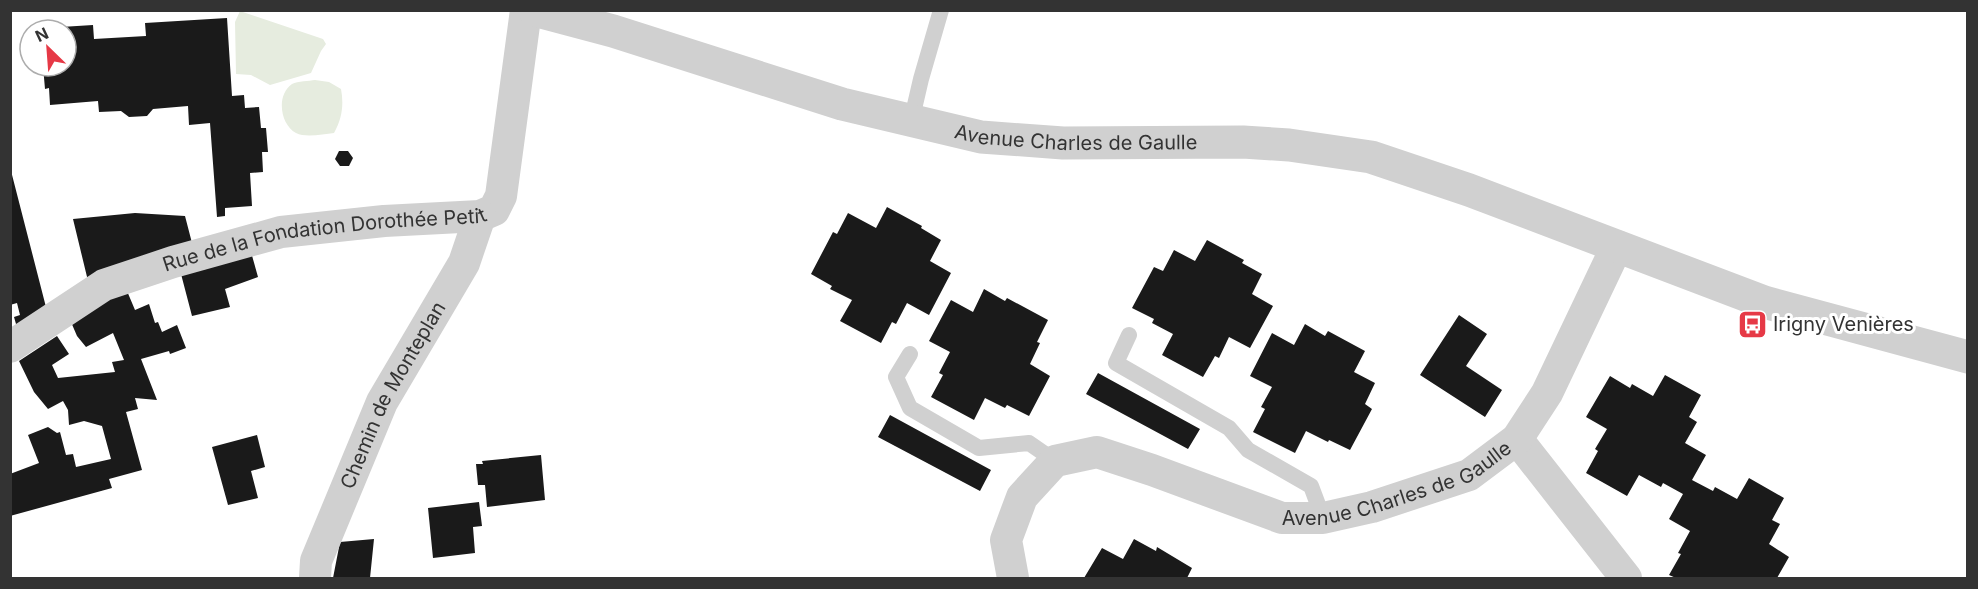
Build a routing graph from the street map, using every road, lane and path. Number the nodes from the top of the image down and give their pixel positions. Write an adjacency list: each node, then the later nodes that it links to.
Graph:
1 (526, 10): 5 (street, Rue de la Fondation Dorothée Petit)
2 (534, 10): 4 (street, Avenue Charles de Gaulle)
3 (941, 10): 4 (lane)
4 (911, 122): 6 (street, Avenue Charles de Gaulle)
5 (480, 216): 8 (street, Rue de la Fondation Dorothée Petit); 14 (street, Chemin de Monteplan)
6 (1617, 246): 10 (street, Avenue Charles de Gaulle); 11 (street, Avenue Charles de Gaulle)
7 (1128, 335): 13 (lane)
8 (10, 347)
9 (909, 354): 12 (lane)
10 (1968, 357)
11 (1517, 439): 13 (street, Avenue Charles de Gaulle); 16 (street, Avenue Charles de Gaulle)
12 (1055, 461): 13 (street, Avenue Charles de Gaulle); 15 (street)
13 (1323, 518)
14 (315, 579)
15 (1012, 579)
16 (1626, 579)

